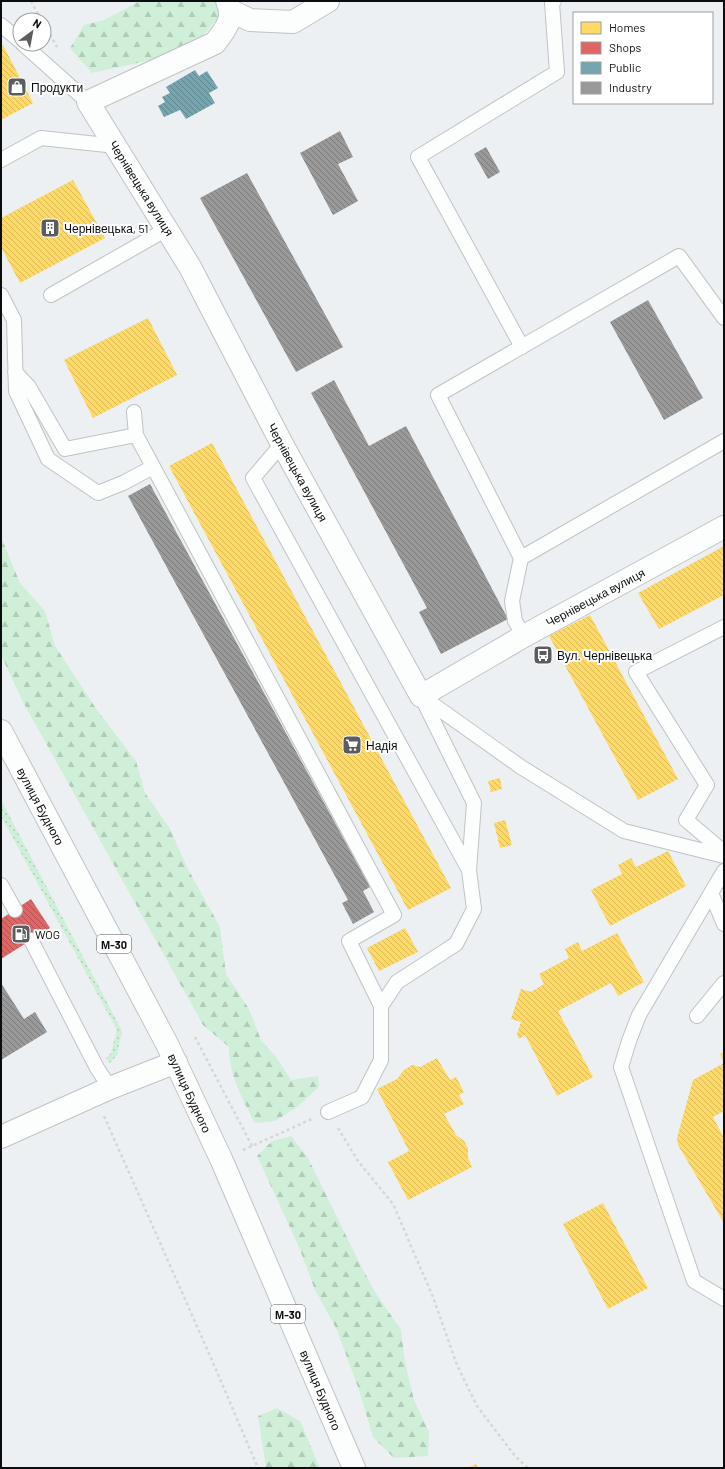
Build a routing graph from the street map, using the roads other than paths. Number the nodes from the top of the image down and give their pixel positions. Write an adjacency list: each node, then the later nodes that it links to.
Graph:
1 (328, 1): 3 (main road)
2 (554, 1): 14 (lane)
3 (229, 6): 7 (main road)
4 (1, 25): 5 (lane)
5 (12, 34)
6 (32, 52): 7 (lane)
7 (88, 102): 8 (main road, Чернівецька вулиця)
8 (116, 146): 9 (lane); 10 (main road, Чернівецька вулиця)
9 (1, 160)
10 (167, 229): 12 (lane); 19 (main road, Чернівецька вулиця)
11 (1, 295): 15 (lane)
12 (51, 295)
13 (724, 318): 14 (lane)
14 (522, 347): 22 (lane)
15 (15, 372): 17 (lane); 20 (lane)
16 (134, 412): 17 (lane)
17 (136, 435): 20 (lane)
18 (724, 441): 22 (lane)
19 (282, 444): 25 (main road, Чернівецька вулиця); 29 (lane)
20 (153, 467): 37 (lane)
21 (724, 527): 24 (main road, Чернівецька вулиця)
22 (521, 558): 24 (lane)
23 (724, 627): 27 (lane)
24 (524, 636): 25 (main road, Чернівецька вулиця)
25 (421, 696): 28 (lane); 29 (lane)
26 (1, 731): 39 (main road, вулиця Будного / М-30)
27 (724, 852)
28 (724, 856)
29 (469, 870): 37 (lane)
30 (724, 871): 32 (lane)
31 (1, 885): 33 (lane)
32 (711, 893): 34 (lane); 43 (lane)
33 (15, 910)
34 (724, 924)
35 (32, 940): 40 (lane)
36 (724, 983): 38 (lane)
37 (381, 1006): 41 (lane)
38 (697, 1016)
39 (176, 1062): 40 (main road); 44 (main road, вулиця Будного / М-30)
40 (102, 1092): 42 (main road)
41 (328, 1112)
42 (1, 1137)
43 (724, 1299)
44 (354, 1468)

